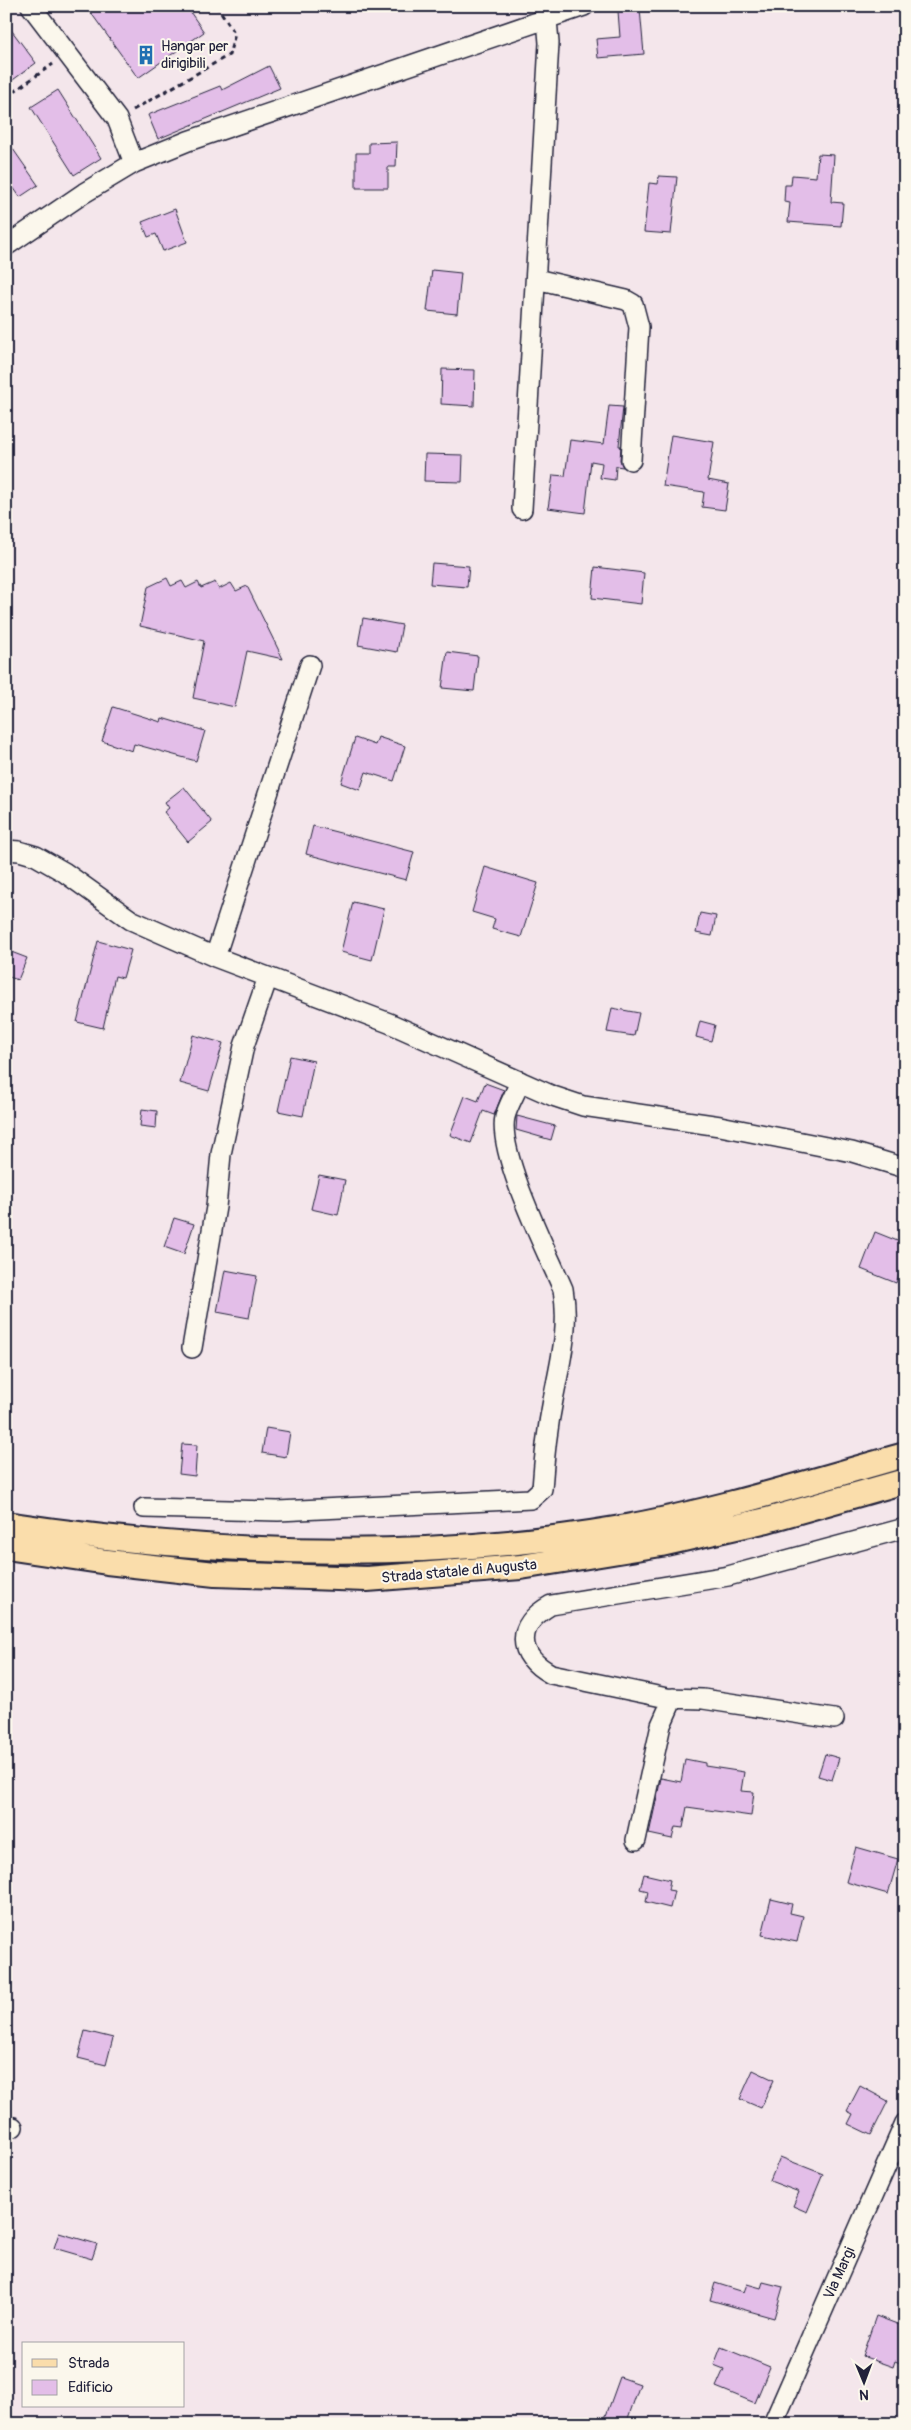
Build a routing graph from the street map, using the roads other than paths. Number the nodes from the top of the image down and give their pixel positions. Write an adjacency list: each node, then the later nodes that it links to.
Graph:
1 (31, 6): 4 (street)
2 (584, 6): 3 (street)
3 (547, 19): 4 (street); 6 (street)
4 (134, 163): 5 (street)
5 (6, 246)
6 (536, 279): 7 (street); 8 (street)
7 (631, 460)
8 (522, 509)
9 (310, 665): 11 (street)
10 (6, 850): 11 (street)
11 (215, 957): 12 (street)
12 (268, 977): 13 (street); 15 (street)
13 (520, 1081): 14 (street); 18 (street)
14 (905, 1168)
15 (192, 1348)
16 (905, 1455): 19 (main road, Strada statale di Augusta)
17 (905, 1481): 21 (main road, Strada statale di Augusta)
18 (144, 1508)
19 (6, 1524)
20 (905, 1528): 22 (street)
21 (6, 1547)
22 (672, 1698): 23 (street); 24 (street)
23 (834, 1719)
24 (636, 1840)
25 (905, 2123): 26 (street, Via Margi)
26 (773, 2424)

